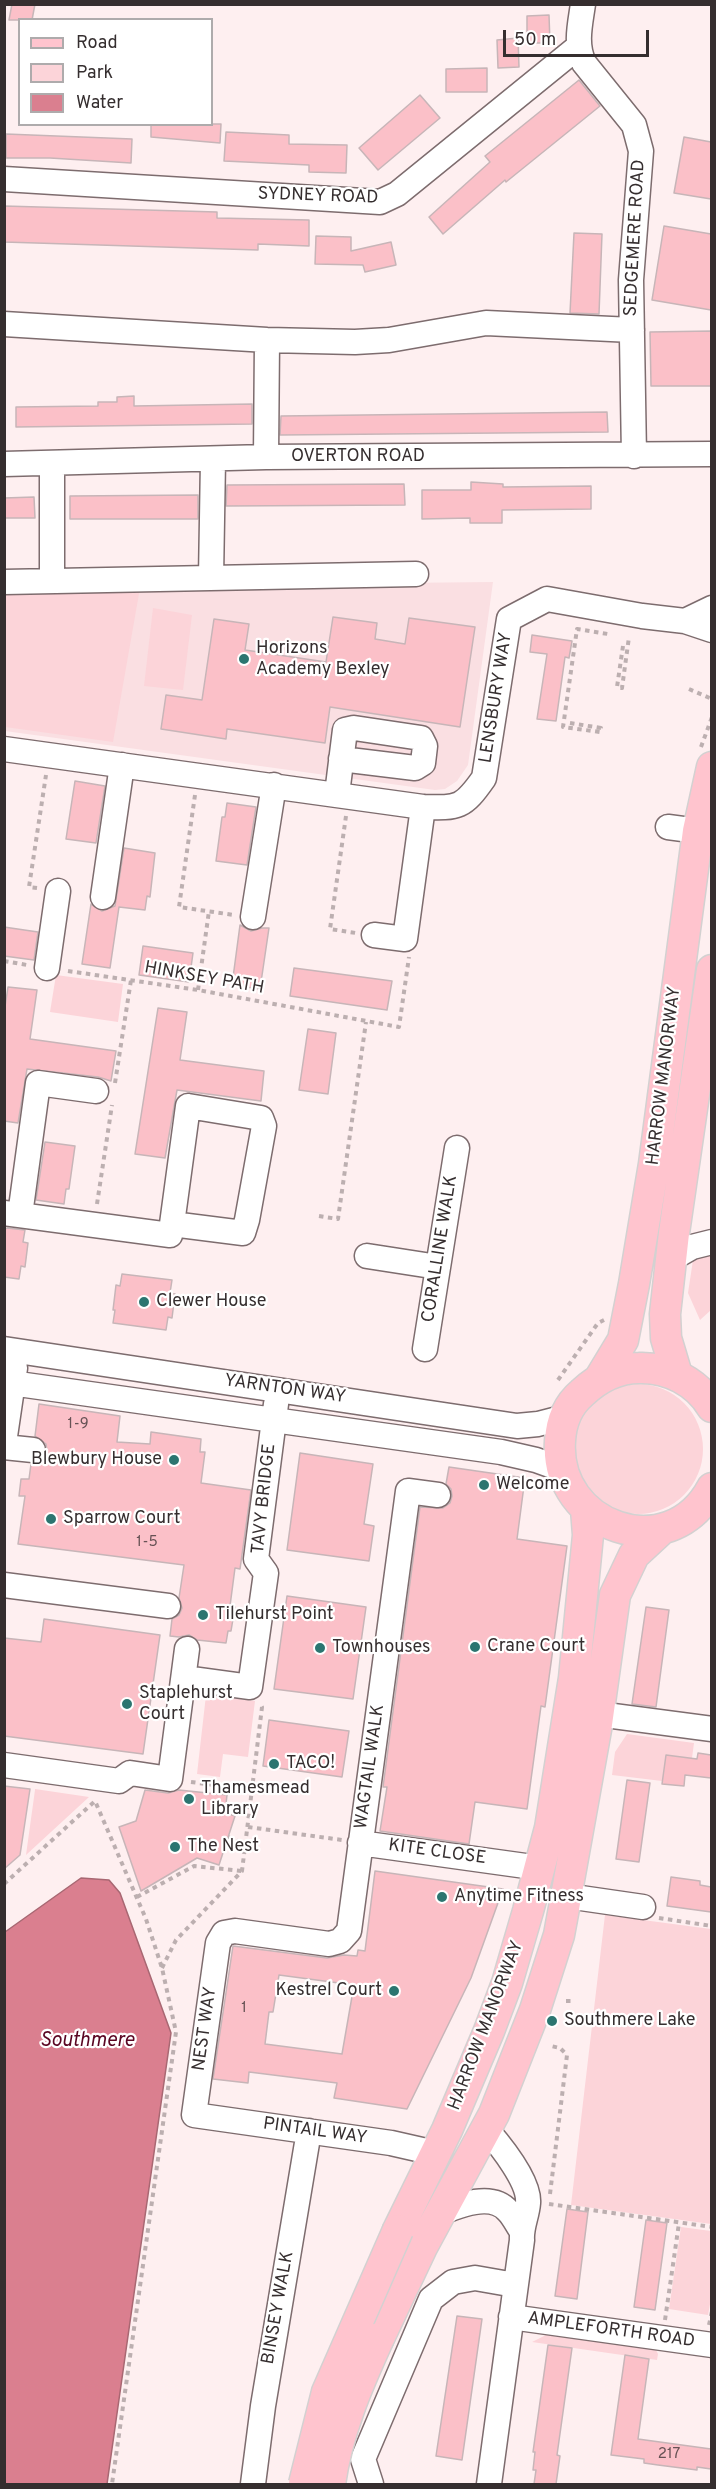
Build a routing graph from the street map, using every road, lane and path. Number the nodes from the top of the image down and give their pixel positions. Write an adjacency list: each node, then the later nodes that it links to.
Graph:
1 (583, 4): 2 (street)
2 (578, 47): 3 (street, SYDNEY ROAD); 5 (street, SEDGEMERE ROAD)
3 (4, 179)
4 (4, 324): 6 (street)
5 (632, 330): 6 (street); 8 (street, SEDGEMERE ROAD)
6 (267, 340): 9 (street)
7 (711, 454): 8 (street, OVERTON ROAD)
8 (634, 456): 9 (street, OVERTON ROAD)
9 (266, 457): 10 (street, OVERTON ROAD)
10 (213, 460): 12 (street, OVERTON ROAD); 14 (street)
11 (4, 464): 12 (street, OVERTON ROAD)
12 (52, 464): 15 (street)
13 (416, 574): 14 (street)
14 (211, 578): 15 (street)
15 (52, 581): 16 (street)
16 (4, 582)
17 (711, 608): 18 (street)
18 (685, 621): 19 (street, LENSBURY WAY); 32 (street, LENSBURY WAY)
19 (711, 630)
20 (623, 646): 23 (path)
21 (689, 689): 22 (path)
22 (711, 699)
23 (570, 723)
24 (4, 749): 25 (street, LENSBURY WAY)
25 (49, 755): 27 (street, LENSBURY WAY); 35 (path)
26 (341, 759): 31 (street)
27 (122, 765): 29 (street, LENSBURY WAY); 36 (street)
28 (711, 767): 34 (main road, HARROW MANORWAY)
29 (198, 776): 30 (street, LENSBURY WAY); 37 (path)
30 (274, 785): 31 (street, LENSBURY WAY); 38 (street)
31 (343, 795): 32 (street, LENSBURY WAY); 39 (path)
32 (423, 807): 40 (street)
33 (668, 827): 34 (street)
34 (698, 831): 59 (main road, HARROW MANORWAY)
35 (58, 891): 42 (street)
36 (103, 897)
37 (209, 912): 38 (path); 44 (path)
38 (253, 917)
39 (374, 935): 40 (street)
40 (405, 939): 45 (path, HINKSEY PATH)
41 (4, 961): 42 (path, HINKSEY PATH)
42 (48, 968): 44 (path, HINKSEY PATH)
43 (711, 980): 53 (main road, HARROW MANORWAY)
44 (198, 990): 45 (path, HINKSEY PATH)
45 (366, 1022): 49 (path)
46 (96, 1091): 48 (street)
47 (457, 1148): 54 (street, CORALLINE WALK)
48 (12, 1214): 50 (street)
49 (319, 1216)
50 (172, 1224): 50 (street)
51 (711, 1242): 53 (street)
52 (367, 1256): 54 (street)
53 (671, 1259): 58 (main road, HARROW MANORWAY)
54 (438, 1267): 56 (street, CORALLINE WALK)
55 (598, 1323): 62 (path)
56 (425, 1349)
57 (11, 1350): 60 (street); 61 (street, YARNTON WAY)
58 (678, 1375): 59 (main road); 63 (main road)
59 (600, 1378): 62 (main road)
60 (9, 1382): 64 (street, YARNTON WAY); 65 (street)
61 (278, 1390): 62 (street, YARNTON WAY); 64 (street)
62 (562, 1403): 67 (main road)
63 (711, 1407)
64 (274, 1421): 67 (street, YARNTON WAY); 75 (street, TAVY BRIDGE)
65 (4, 1445): 66 (street)
66 (33, 1450)
67 (561, 1469): 70 (main road)
68 (710, 1494): 71 (main road, HARROW MANORWAY)
69 (438, 1495): 84 (street, WAGTAIL WALK)
70 (586, 1509): 71 (main road); 86 (main road, HARROW MANORWAY)
71 (661, 1530): 77 (main road, HARROW MANORWAY)
72 (4, 1585): 73 (street)
73 (168, 1606)
74 (187, 1649): 75 (street)
75 (184, 1678): 80 (street)
76 (262, 1707): 81 (path)
77 (598, 1714): 78 (street); 89 (main road, HARROW MANORWAY)
78 (711, 1729)
79 (4, 1765): 80 (street)
80 (170, 1779): 81 (path)
81 (252, 1790): 82 (path)
82 (248, 1827): 84 (path); 85 (path)
83 (228, 1837): 85 (path)
84 (360, 1843): 86 (street, KITE CLOSE); 93 (street, WAGTAIL WALK)
85 (246, 1845): 87 (path)
86 (526, 1866): 99 (main road, HARROW MANORWAY)
87 (242, 1871): 90 (path); 94 (path)
88 (4, 1884): 90 (path)
89 (567, 1896): 91 (street); 97 (main road, HARROW MANORWAY)
90 (137, 1897): 94 (path)
91 (643, 1907): 92 (path)
92 (711, 1926)
93 (218, 1943): 96 (street, NEST WAY)
94 (162, 1968): 109 (path)
95 (551, 2046): 100 (path)
96 (194, 2115): 98 (street, PINTAIL WAY)
97 (487, 2130): 101 (main road, HARROW MANORWAY); 104 (street)
98 (309, 2131): 99 (street, PINTAIL WAY); 110 (street, BINSEY WALK)
99 (435, 2153): 111 (main road, HARROW MANORWAY, bridge)
100 (547, 2204): 102 (path); 104 (path)
101 (441, 2213): 104 (street); 112 (main road, HARROW MANORWAY, bridge)
102 (679, 2223): 103 (path); 107 (path)
103 (711, 2227)
104 (521, 2230): 105 (street)
105 (515, 2285): 106 (street); 113 (street)
106 (512, 2317): 107 (street, AMPLEFORTH ROAD); 114 (street)
107 (662, 2338): 108 (street, AMPLEFORTH ROAD)
108 (711, 2345)
109 (112, 2484)
110 (253, 2484)
111 (304, 2484)
112 (330, 2484)
113 (371, 2484)
114 (489, 2484)

